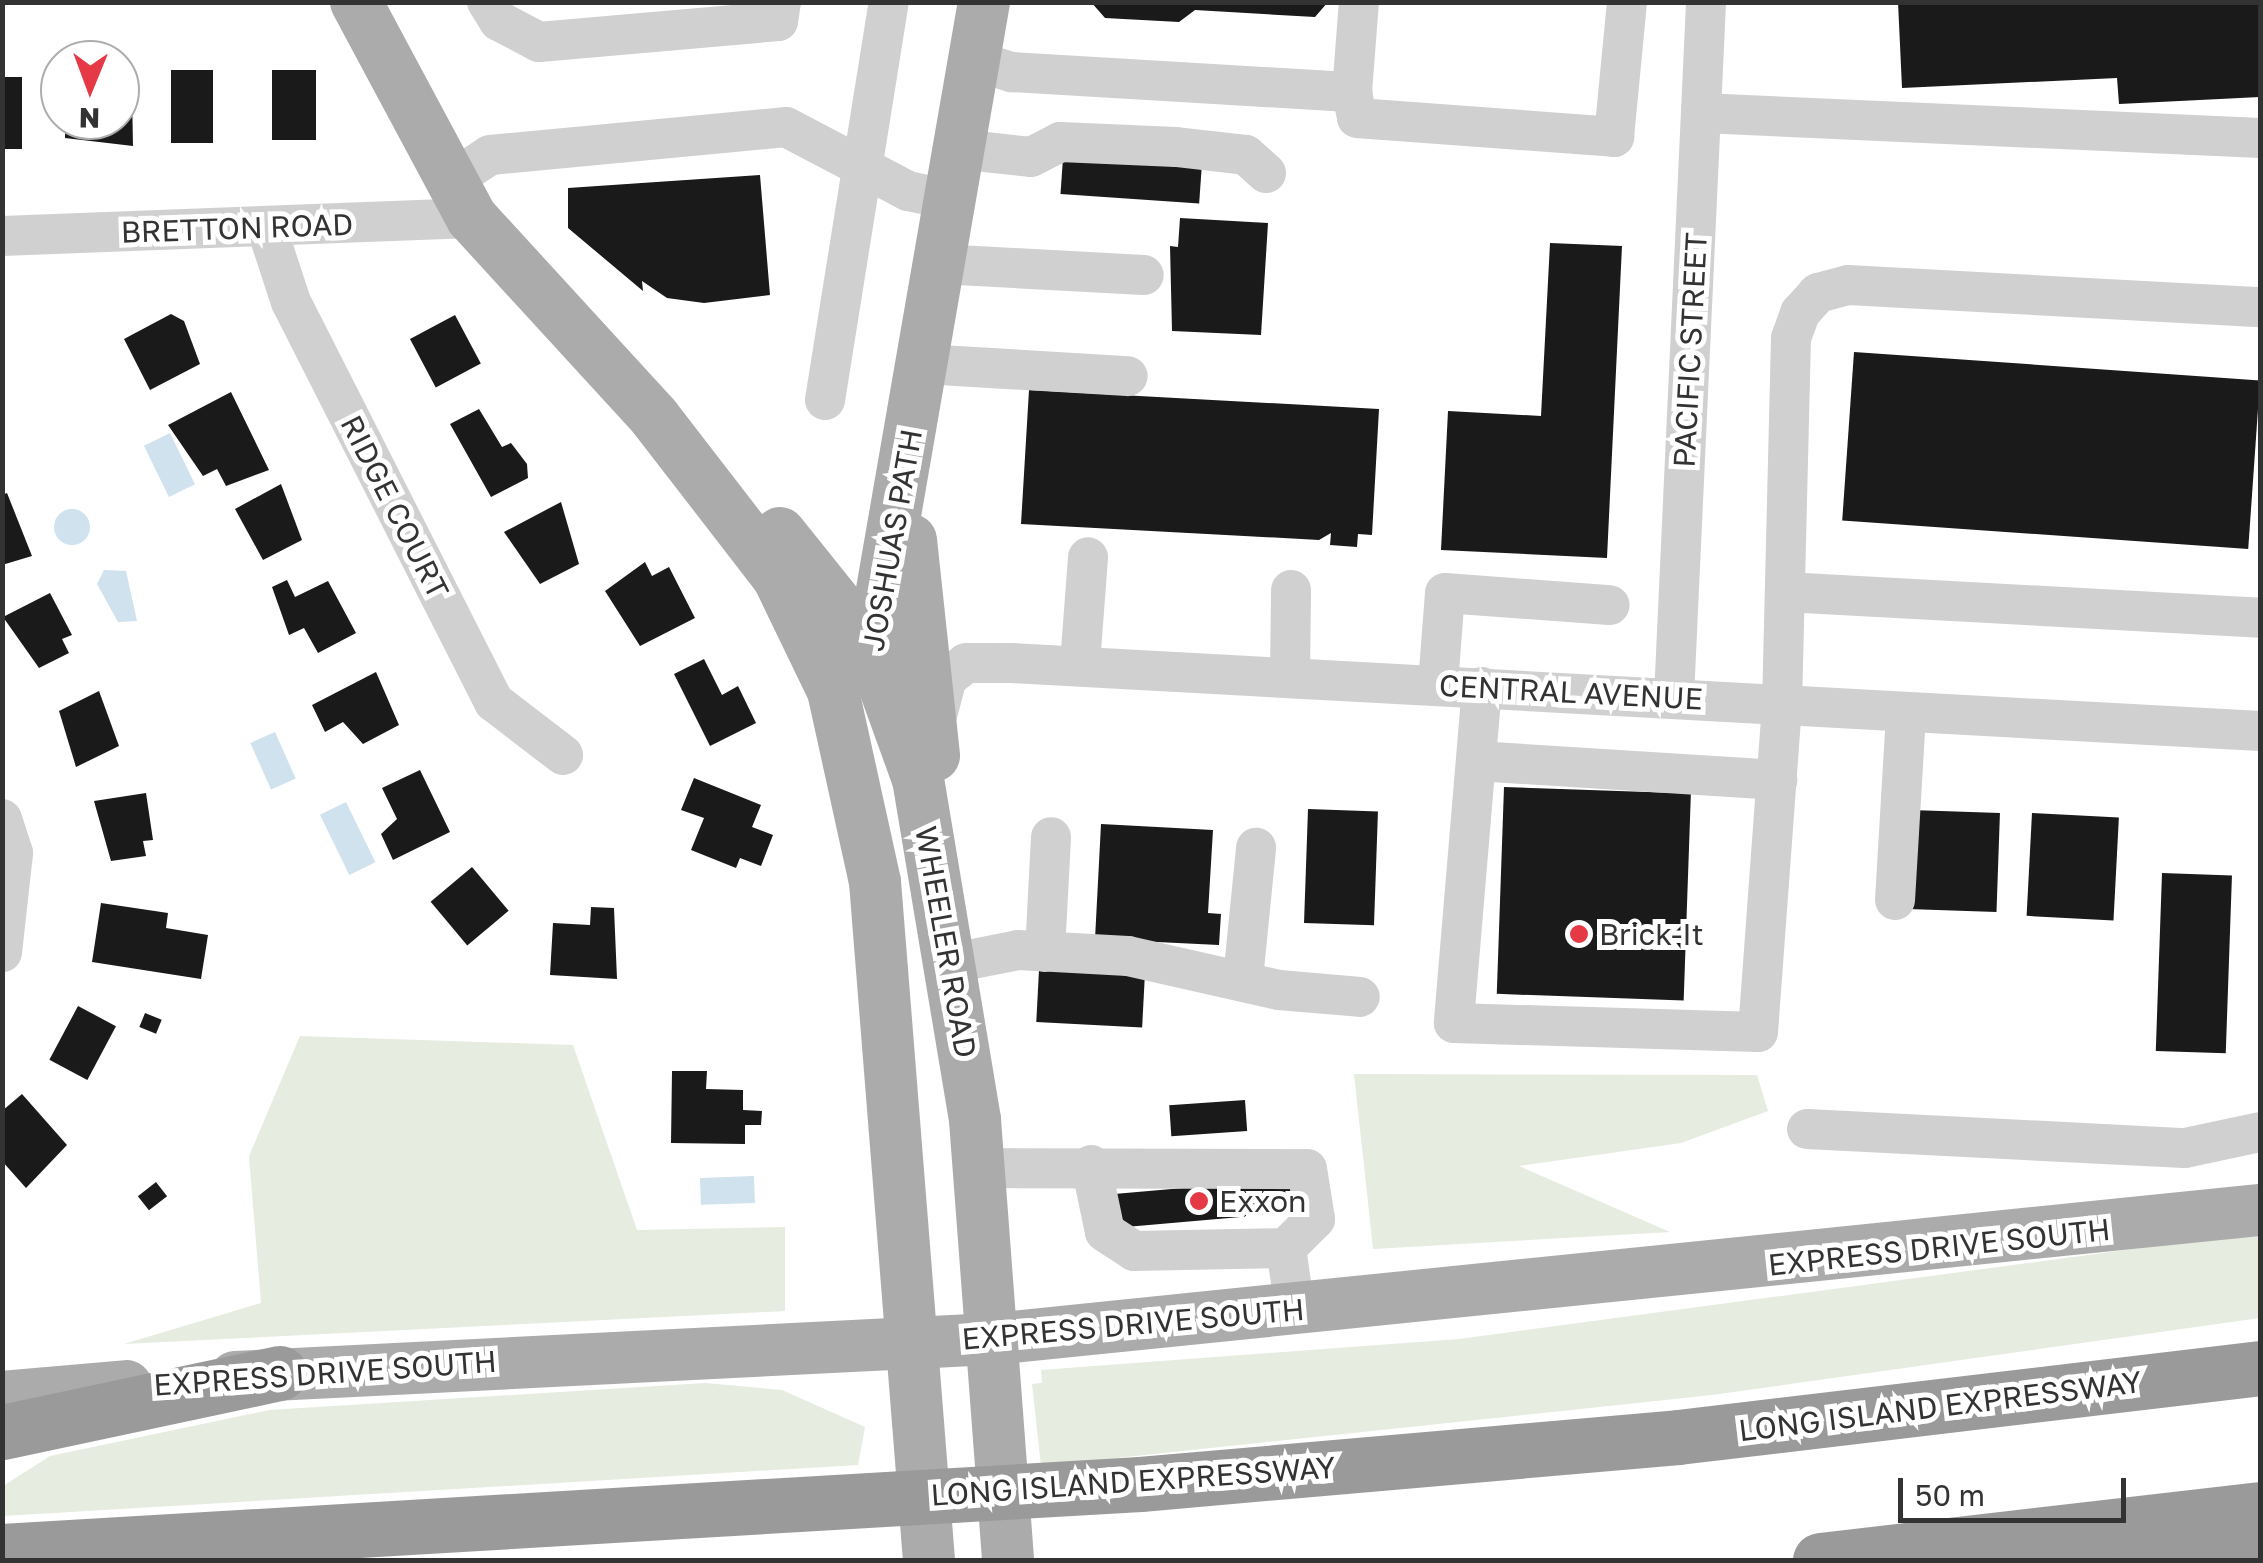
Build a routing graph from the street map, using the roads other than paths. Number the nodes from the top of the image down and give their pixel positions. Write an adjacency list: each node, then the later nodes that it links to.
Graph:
1 (356, 2): 16 (main road, WHEELER ROAD)
2 (487, 2): 3 (street)
3 (782, 2)
4 (889, 2): 14 (street)
5 (984, 2): 9 (main road, JOSHUAS PATH)
6 (1359, 2): 10 (street)
7 (1627, 2): 10 (street)
8 (1706, 2): 11 (street, PACIFIC STREET)
9 (974, 60): 10 (street); 13 (main road, JOSHUAS PATH)
10 (1352, 92)
11 (1701, 113): 12 (street); 39 (street, PACIFIC STREET)
12 (2260, 138)
13 (959, 149): 15 (street); 17 (main road, JOSHUAS PATH)
14 (862, 167): 16 (street); 17 (street); 25 (street)
15 (1266, 173)
16 (462, 199): 18 (street, BRETTON ROAD); 26 (main road, WHEELER ROAD)
17 (950, 200): 20 (main road, JOSHUAS PATH)
18 (266, 229): 19 (street, BRETTON ROAD); 44 (street, RIDGE COURT)
19 (2, 236)
20 (940, 264): 21 (street); 23 (main road, JOSHUAS PATH)
21 (1144, 275)
22 (2260, 307): 31 (street)
23 (922, 372): 24 (street); 27 (main road, JOSHUAS PATH); 43 (main road, JOSHUAS PATH)
24 (1128, 376)
25 (825, 400)
26 (655, 418): 29 (main road, WHEELER ROAD); 50 (main road, WHEELER ROAD)
27 (896, 508): 29 (main road); 34 (main road, JOSHUAS PATH)
28 (1088, 557): 35 (street)
29 (800, 558): 34 (main road, WHEELER ROAD)
30 (1292, 590): 36 (street)
31 (1785, 592): 33 (street); 40 (street)
32 (1610, 606): 37 (street)
33 (2260, 618)
34 (869, 644): 50 (main road, JOSHUAS PATH); 59 (main road, WHEELER ROAD)
35 (1080, 664): 36 (street, CENTRAL AVENUE); 43 (street, CENTRAL AVENUE)
36 (1290, 676): 37 (street, CENTRAL AVENUE)
37 (1438, 684): 38 (street, CENTRAL AVENUE)
38 (1482, 687): 39 (street, CENTRAL AVENUE); 45 (street)
39 (1674, 697): 40 (street, CENTRAL AVENUE)
40 (1782, 706): 41 (street, CENTRAL AVENUE); 46 (street)
41 (1906, 714): 42 (street, CENTRAL AVENUE); 51 (street)
42 (2260, 730)
43 (931, 736): 54 (main road, JOSHUAS PATH)
44 (563, 755)
45 (1476, 761): 46 (street); 46 (street)
46 (1777, 780)
47 (2, 819): 52 (street)
48 (1051, 836): 53 (street)
49 (1256, 848): 55 (street)
50 (875, 882): 64 (main road, WHEELER ROAD)
51 (1895, 900)
52 (2, 952)
53 (1046, 952): 54 (street); 55 (street)
54 (962, 961): 59 (main road, JOSHUAS PATH)
55 (1243, 979): 56 (street)
56 (1360, 997)
57 (1807, 1130): 58 (street)
58 (2260, 1132)
59 (977, 1144): 60 (street); 65 (main road, WHEELER ROAD)
60 (1092, 1165): 62 (street); 62 (street)
61 (2260, 1210): 63 (main road, EXPRESS DRIVE SOUTH)
62 (1286, 1248): 63 (street)
63 (1295, 1310): 65 (main road, EXPRESS DRIVE SOUTH)
64 (914, 1340): 65 (main road, EXPRESS DRIVE SOUTH); 67 (main road, EXPRESS DRIVE SOUTH); 73 (main road, WHEELER ROAD)
65 (992, 1340): 74 (main road, WHEELER ROAD)
66 (2260, 1368): 72 (highway, LONG ISLAND EXPRESSWAY)
67 (280, 1373): 68 (main road, EXPRESS DRIVE SOUTH); 69 (highway)
68 (2, 1397)
69 (2, 1432)
70 (2260, 1508): 71 (highway)
71 (1996, 1542): 75 (highway); 76 (highway)
72 (2, 1551)
73 (929, 1560)
74 (1008, 1560)
75 (1820, 1560)
76 (2171, 1560)
77 (2186, 1560): 78 (highway)
78 (2260, 1560)

